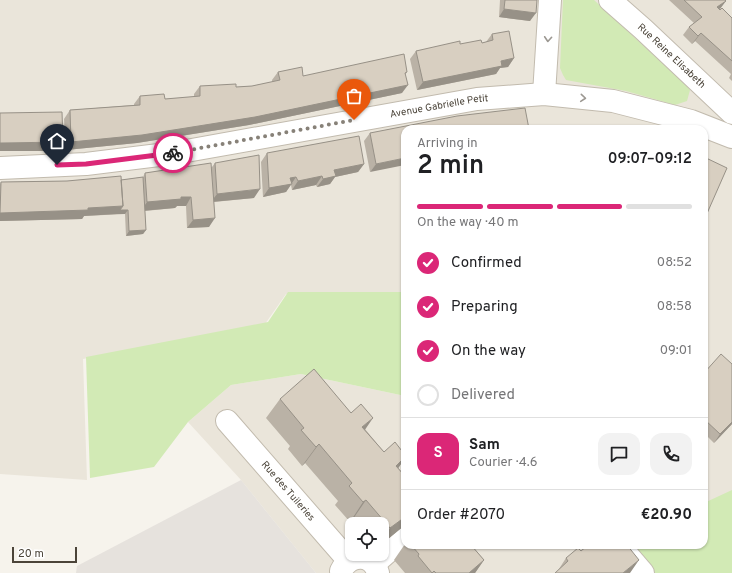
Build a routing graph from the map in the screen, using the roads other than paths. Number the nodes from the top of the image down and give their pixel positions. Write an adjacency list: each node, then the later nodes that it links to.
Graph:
1 (550, 0): 3 (street, one-way to 3)
2 (610, 0): 4 (street, Rue Reine Elisabeth)
3 (544, 94): 5 (street, Avenue Gabrielle Petit, one-way to 5); 8 (street, Avenue Gabrielle Petit)
4 (732, 112)
5 (701, 125)
6 (708, 128): 7 (street, Avenue Gabrielle Petit, one-way to 7)
7 (732, 137)
8 (0, 168)
9 (227, 420): 12 (street, Rue des Tuileries)
10 (401, 541): 13 (street)
11 (622, 549): 14 (street)
12 (345, 567): 13 (street)
13 (376, 569)
14 (643, 573)

